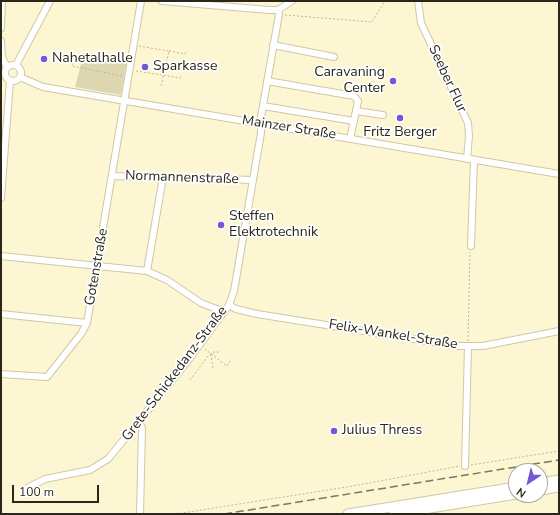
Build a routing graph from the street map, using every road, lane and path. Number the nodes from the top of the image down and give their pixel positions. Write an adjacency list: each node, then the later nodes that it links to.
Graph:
1 (2, 1): 10 (street)
2 (50, 1): 18 (street)
3 (141, 1): 12 (street, Gotenstraße)
4 (162, 1): 8 (street)
5 (292, 1): 9 (street)
6 (385, 1): 9 (path)
7 (418, 1): 38 (street, Seeber Flur)
8 (188, 2): 9 (street)
9 (278, 12): 13 (street, Grete-Schickedanz-Straße)
10 (1, 28)
11 (1, 41): 19 (street)
12 (134, 45): 14 (path); 20 (street, Gotenstraße)
13 (273, 46): 16 (street); 28 (street, Grete-Schickedanz-Straße)
14 (169, 51): 15 (path); 23 (path)
15 (186, 51)
16 (334, 57)
17 (73, 64): 26 (path)
18 (16, 65): 19 (street); 25 (street)
19 (7, 67): 27 (street)
20 (130, 69): 22 (path); 26 (street, Gotenstraße)
21 (149, 70): 22 (path)
22 (149, 73): 23 (path)
23 (164, 75): 24 (path); 29 (path)
24 (181, 75)
25 (20, 77): 27 (street); 30 (street, Mainzer Straße)
26 (128, 77): 30 (street, Gotenstraße)
27 (6, 80): 37 (street)
28 (267, 81): 31 (street, Grete-Schickedanz-Straße); 32 (street)
29 (161, 87)
30 (125, 100): 35 (street, Mainzer Straße); 41 (street, Gotenstraße)
31 (263, 106): 34 (street); 35 (street, Grete-Schickedanz-Straße)
32 (356, 111): 33 (street); 34 (street)
33 (383, 115)
34 (354, 121): 36 (street)
35 (262, 124): 36 (street, Mainzer Straße); 43 (street, Grete-Schickedanz-Straße)
36 (350, 138): 38 (street, Mainzer Straße)
37 (3, 152): 44 (street)
38 (468, 159): 39 (street, Mainzer Straße)
39 (474, 160): 40 (street, Mainzer Straße); 45 (street)
40 (559, 174)
41 (112, 176): 42 (street, Normannenstraße); 47 (street, Gotenstraße)
42 (163, 177): 43 (street, Normannenstraße); 48 (street)
43 (253, 180): 49 (street, Grete-Schickedanz-Straße)
44 (1, 198)
45 (470, 246): 55 (path)
46 (1, 256): 47 (street)
47 (97, 265): 48 (street); 52 (street, Gotenstraße)
48 (147, 271): 50 (street)
49 (228, 305): 50 (street, Grete-Schickedanz-Straße); 55 (street, Felix-Wankel-Straße)
50 (224, 312): 54 (street, Grete-Schickedanz-Straße)
51 (1, 314): 52 (street)
52 (87, 323): 60 (street, Gotenstraße)
53 (559, 331): 55 (street, Felix-Wankel-Straße)
54 (199, 345): 57 (path); 62 (street, Grete-Schickedanz-Straße)
55 (468, 346): 64 (street)
56 (219, 352): 57 (path)
57 (211, 354): 58 (path); 59 (path); 61 (path)
58 (231, 360)
59 (213, 370)
60 (1, 374)
61 (190, 380)
62 (139, 422): 69 (street, Grete-Schickedanz-Straße); 72 (street)
63 (559, 451): 64 (path)
64 (465, 466): 73 (path)
65 (559, 480): 66 (highway)
66 (548, 482)
67 (559, 487): 70 (highway)
68 (508, 488): 74 (highway)
69 (25, 489)
70 (548, 489)
71 (508, 495): 75 (highway)
72 (140, 514)
73 (176, 514)
74 (348, 514)
75 (394, 514)

